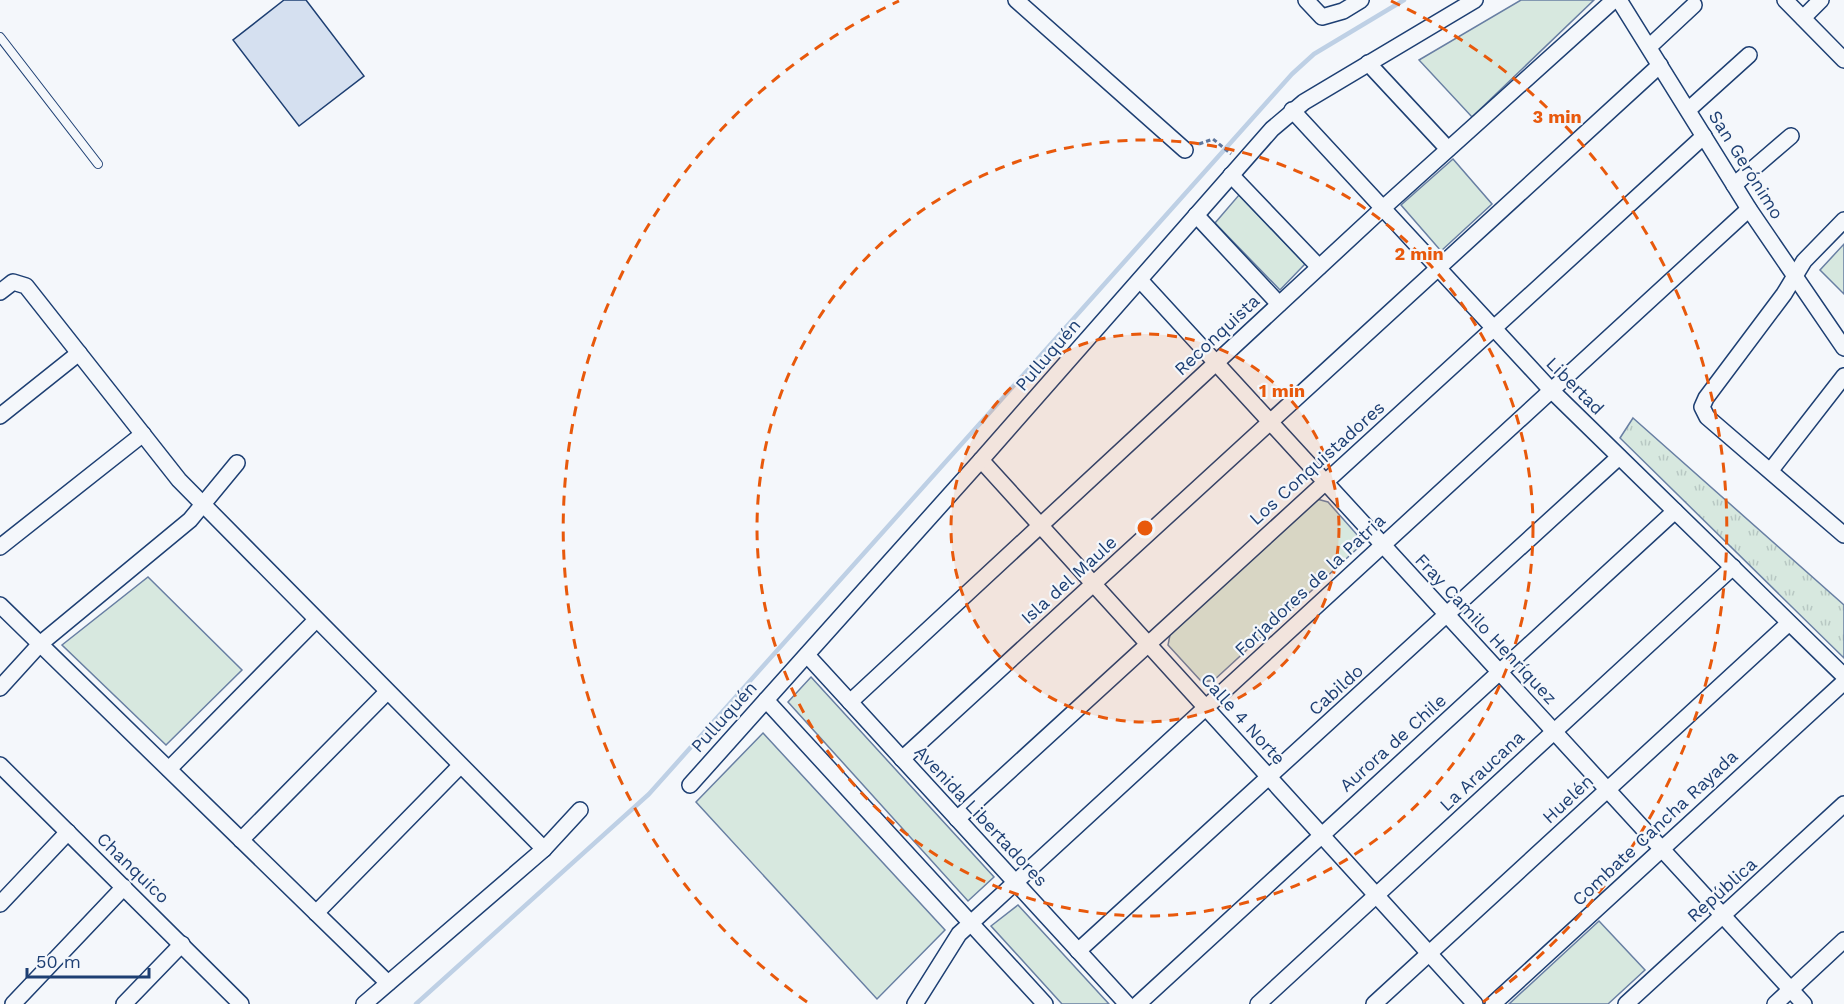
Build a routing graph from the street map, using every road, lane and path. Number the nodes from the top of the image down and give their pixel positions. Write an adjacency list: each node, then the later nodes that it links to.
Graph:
1 (1016, 0): 23 (street)
2 (1306, 0): 3 (street)
3 (1361, 0)
4 (1475, 0): 15 (street, Pulluquén)
5 (1614, 0): 22 (street, Reconquista)
6 (1619, 0): 12 (street, San Gerónimo)
7 (1785, 0): 10 (street)
8 (1821, 0): 10 (street)
9 (1694, 5): 12 (street)
10 (1803, 18): 14 (street)
11 (0, 37): 25 (lane)
12 (1648, 47): 16 (street, San Gerónimo)
13 (1749, 55): 18 (street)
14 (1844, 60)
15 (1368, 63): 17 (street, Pulluquén); 22 (street)
16 (1660, 65): 18 (street, San Gerónimo); 33 (street, Isla del Maule)
17 (1293, 110): 26 (street, Pulluquén); 28 (street, Libertad)
18 (1688, 110): 19 (street, San Gerónimo)
19 (1704, 136): 27 (street, San Gerónimo); 38 (street, Los Conquistadores)
20 (1791, 136): 27 (street)
21 (1213, 139): 24 (path)
22 (1448, 149): 28 (street, Reconquista)
23 (1185, 150)
24 (1227, 151)
25 (98, 164)
26 (1231, 175): 30 (street, Pulluquén); 32 (street)
27 (1734, 185): 29 (street, San Gerónimo)
28 (1383, 208): 32 (street, Reconquista); 33 (street, Libertad)
29 (1749, 209): 34 (street, San Gerónimo); 43 (street, Forjadores de la Patria)
30 (1196, 215): 35 (street, Pulluquén); 37 (street)
31 (1844, 220): 34 (street)
32 (1319, 267): 37 (street, Reconquista)
33 (1439, 268): 38 (street, Libertad); 45 (street, Isla del Maule)
34 (1795, 276): 39 (street, San Gerónimo); 50 (street)
35 (1140, 280): 41 (street, Fray Camilo Henríquez); 48 (street, Pulluquén)
36 (0, 292): 40 (street)
37 (1279, 304): 41 (street, Reconquista)
38 (1494, 328): 43 (street, Libertad); 51 (street, Los Conquistadores)
39 (1843, 343)
40 (79, 353): 44 (street); 46 (street)
41 (1215, 363): 45 (street, Fray Camilo Henríquez); 54 (street, Reconquista)
42 (1844, 376): 50 (street)
43 (1551, 390): 47 (street, Libertad); 56 (street, Forjadores de la Patria)
44 (0, 416)
45 (1270, 423): 51 (street, Fray Camilo Henríquez); 59 (street, Isla del Maule)
46 (143, 434): 52 (street); 57 (street)
47 (1619, 457): 53 (street, Libertad); 61 (street, Cabildo)
48 (981, 460): 54 (street, Calle 4 Norte); 66 (street, Pulluquén)
49 (237, 463): 52 (street)
50 (1771, 470): 55 (street)
51 (1325, 482): 56 (street, Fray Camilo Henríquez); 65 (street, Los Conquistadores)
52 (204, 506): 62 (street); 64 (street)
53 (1675, 511): 58 (street, Libertad); 67 (street, Aurora de Chile)
54 (1040, 525): 59 (street, Calle 4 Norte); 73 (street, Reconquista)
55 (1844, 535)
56 (1383, 545): 61 (street, Fray Camilo Henríquez); 74 (street, Forjadores de la Patria)
57 (0, 547)
58 (1732, 567): 63 (street, Libertad); 75 (street, La Araucana)
59 (1094, 584): 65 (street, Calle 4 Norte); 76 (street, Isla del Maule)
60 (0, 605): 64 (street)
61 (1446, 615): 67 (street, Fray Camilo Henríquez); 80 (street, Cabildo)
62 (316, 620): 71 (street); 78 (street)
63 (1789, 623): 68 (street, Libertad); 82 (street, Huelén)
64 (40, 644): 70 (street); 78 (street)
65 (1148, 644): 74 (street, Calle 4 Norte); 85 (street, Los Conquistadores)
66 (807, 655): 72 (street, Pulluquén); 73 (street, Avenida Libertadores)
67 (1499, 672): 75 (street, Fray Camilo Henríquez); 87 (street, Aurora de Chile)
68 (1844, 676)
69 (1844, 682): 90 (street, Combate Cancha Rayada)
70 (0, 688)
71 (387, 692): 77 (street); 88 (street)
72 (766, 700): 81 (street, Pulluquén); 97 (street)
73 (850, 702): 76 (street, Avenida Libertadores)
74 (1206, 707): 80 (street, Calle 4 Norte); 91 (street, Forjadores de la Patria)
75 (1554, 732): 82 (street, Fray Camilo Henríquez); 93 (street, La Araucana)
76 (902, 759): 85 (street, Avenida Libertadores)
77 (459, 766): 89 (street); 95 (street)
78 (169, 770): 88 (street)
79 (2, 773): 86 (street, Chanquico)
80 (1269, 777): 87 (street, Calle 4 Norte); 100 (street, Cabildo)
81 (690, 785)
82 (1607, 790): 90 (street, Fray Camilo Henríquez); 101 (street, Huelén)
83 (1844, 804): 96 (street, República)
84 (580, 810): 89 (street)
85 (957, 819): 91 (street, Avenida Libertadores)
86 (68, 832): 92 (street, Chanquico); 94 (street)
87 (1322, 835): 93 (street, Calle 4 Norte); 111 (street, Aurora de Chile)
88 (241, 840): 95 (street)
89 (544, 849): 102 (street)
90 (1662, 849): 96 (street, Fray Camilo Henríquez); 115 (street, Combate Cancha Rayada)
91 (1015, 882): 97 (street, Forjadores de la Patria); 100 (street, Avenida Libertadores)
92 (124, 887): 99 (street, Chanquico); 106 (street)
93 (1376, 895): 101 (street, Calle 4 Norte); 112 (street, La Araucana)
94 (0, 904)
95 (316, 913): 102 (street)
96 (1723, 916): 103 (street, Fray Camilo Henríquez); 116 (street, República)
97 (971, 923): 105 (street, Forjadores de la Patria); 109 (street)
98 (1844, 940): 103 (street)
99 (182, 944): 104 (street, Chanquico); 107 (street)
100 (1078, 951): 110 (street, Avenida Libertadores)
101 (1429, 953): 113 (street, Huelén); 114 (street, Calle 4 Norte)
102 (388, 983): 108 (street)
103 (1791, 990): 117 (street); 118 (street, Fray Camilo Henríquez)
104 (237, 1002)
105 (920, 1002)
106 (13, 1004)
107 (124, 1004)
108 (364, 1004)
109 (1045, 1004)
110 (1127, 1004)
111 (1138, 1004)
112 (1258, 1004)
113 (1374, 1004)
114 (1475, 1004)
115 (1492, 1004)
116 (1626, 1004)
117 (1775, 1004)
118 (1804, 1004)

